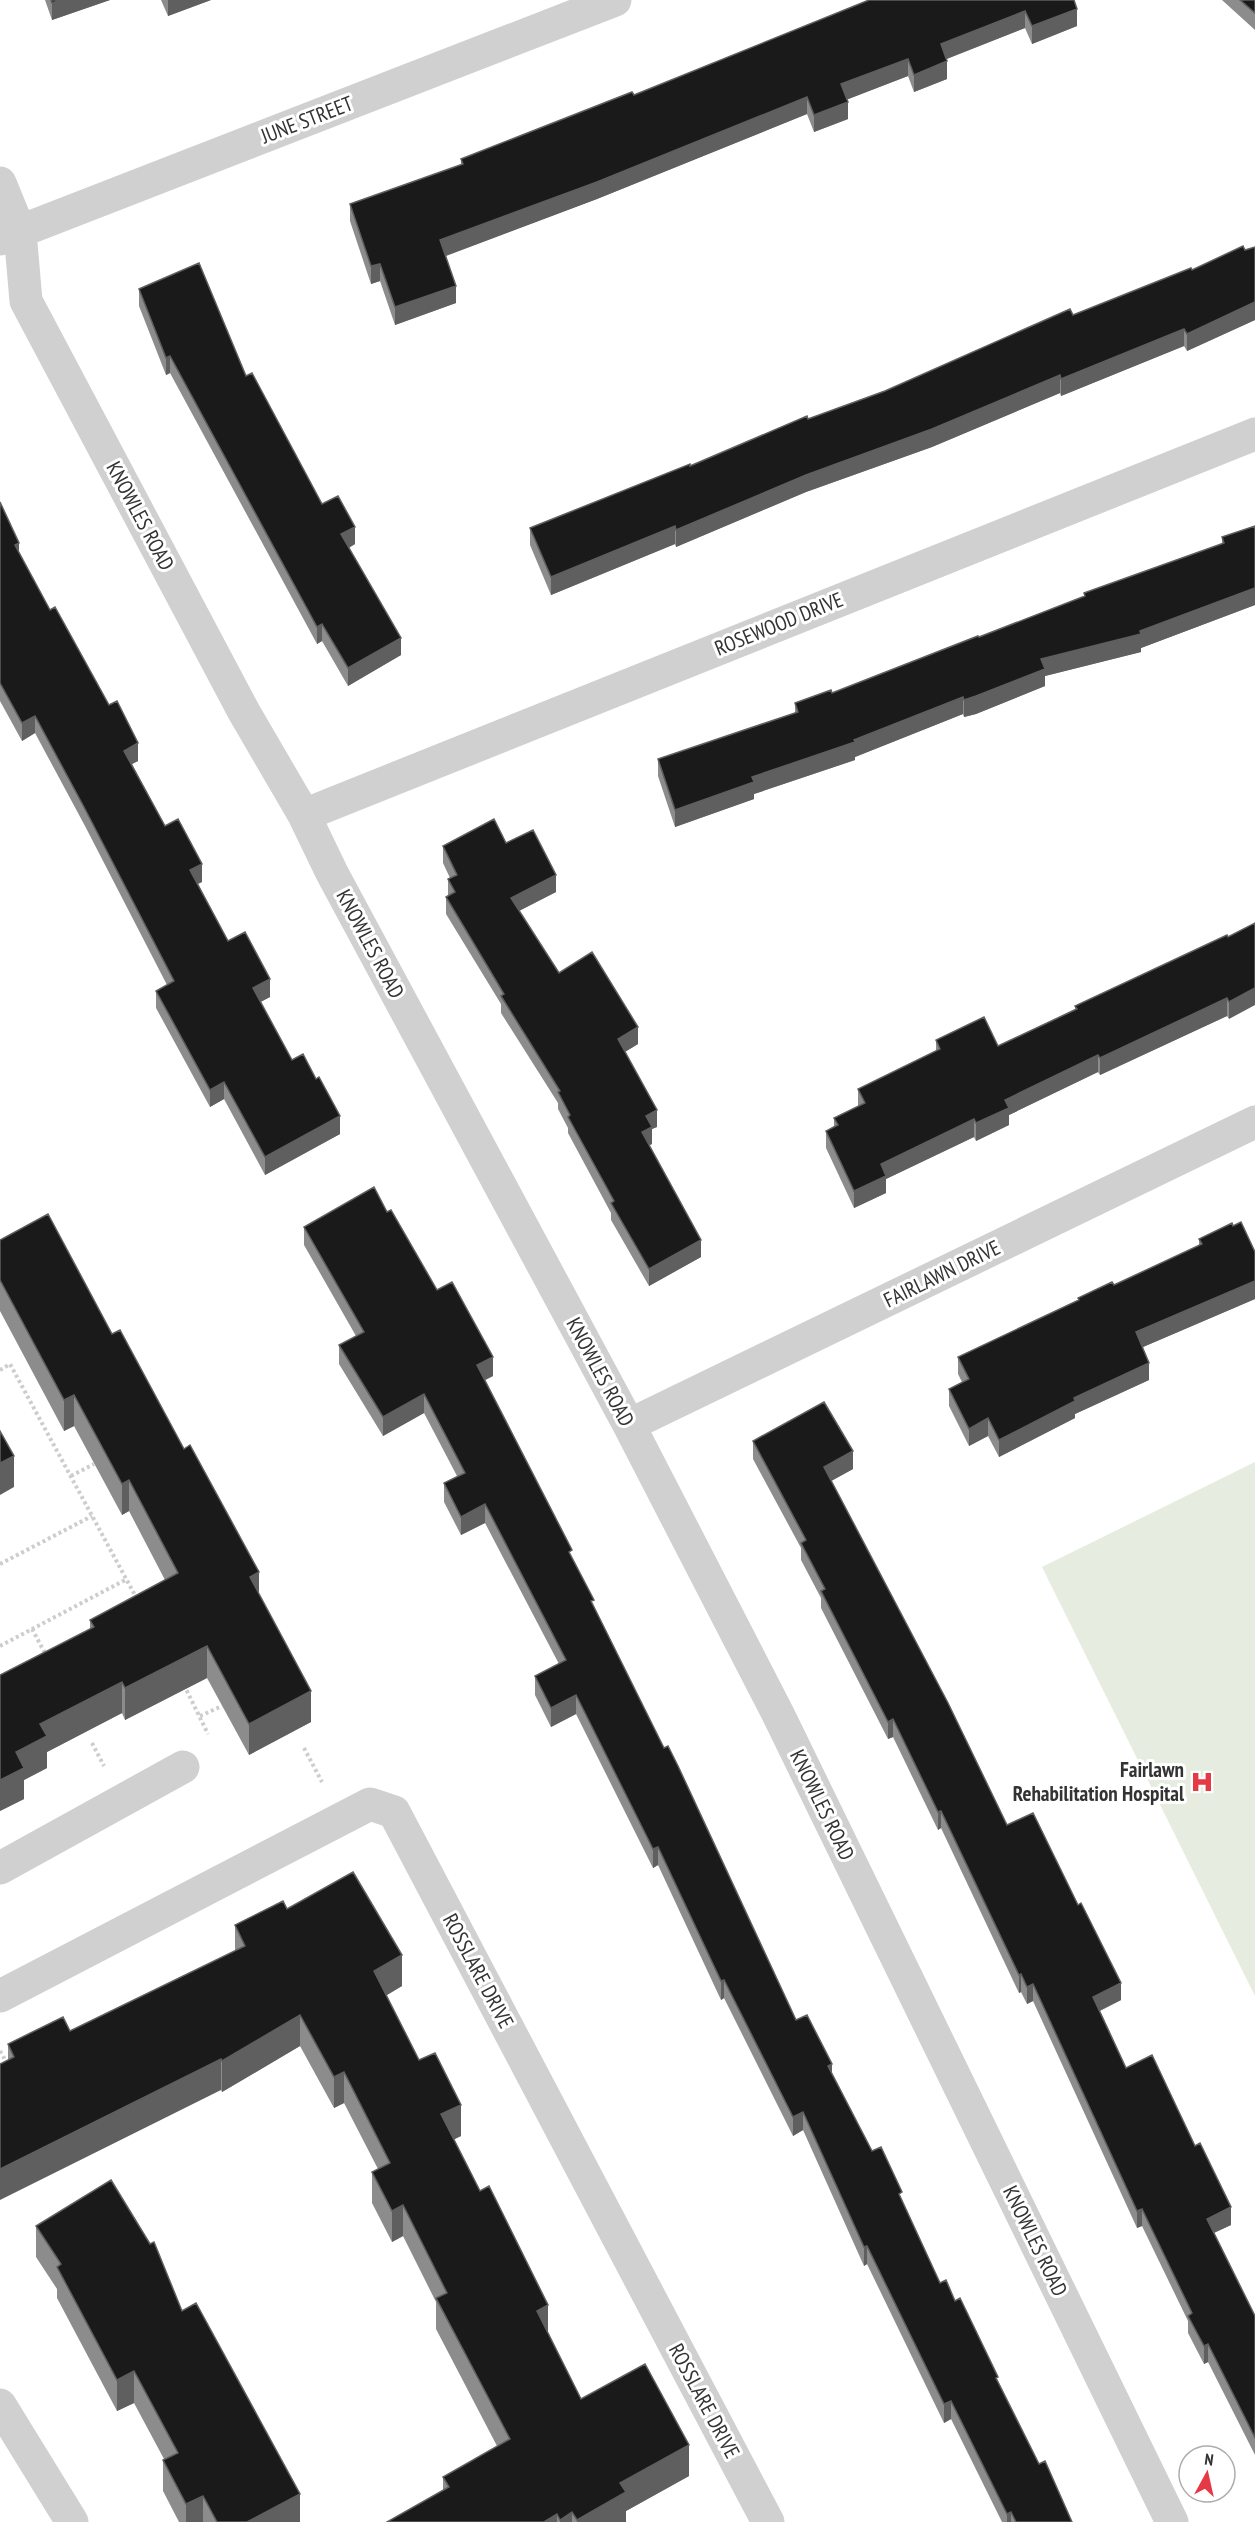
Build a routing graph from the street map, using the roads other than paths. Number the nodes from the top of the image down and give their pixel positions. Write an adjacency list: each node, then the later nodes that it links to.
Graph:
1 (615, 0): 3 (street, JUNE STREET)
2 (0, 183): 3 (street, KNOWLES ROAD)
3 (10, 236): 5 (street, KNOWLES ROAD)
4 (1255, 434): 5 (street, ROSEWOOD DRIVE)
5 (304, 815): 7 (street, KNOWLES ROAD)
6 (1255, 1122): 7 (street, FAIRLAWN DRIVE)
7 (629, 1425): 14 (street, KNOWLES ROAD)
8 (183, 1767): 9 (street)
9 (0, 1868)
10 (0, 1996): 13 (street, ROSSLARE DRIVE)
11 (0, 2406): 12 (street)
12 (72, 2522)
13 (768, 2522)
14 (1172, 2522)

